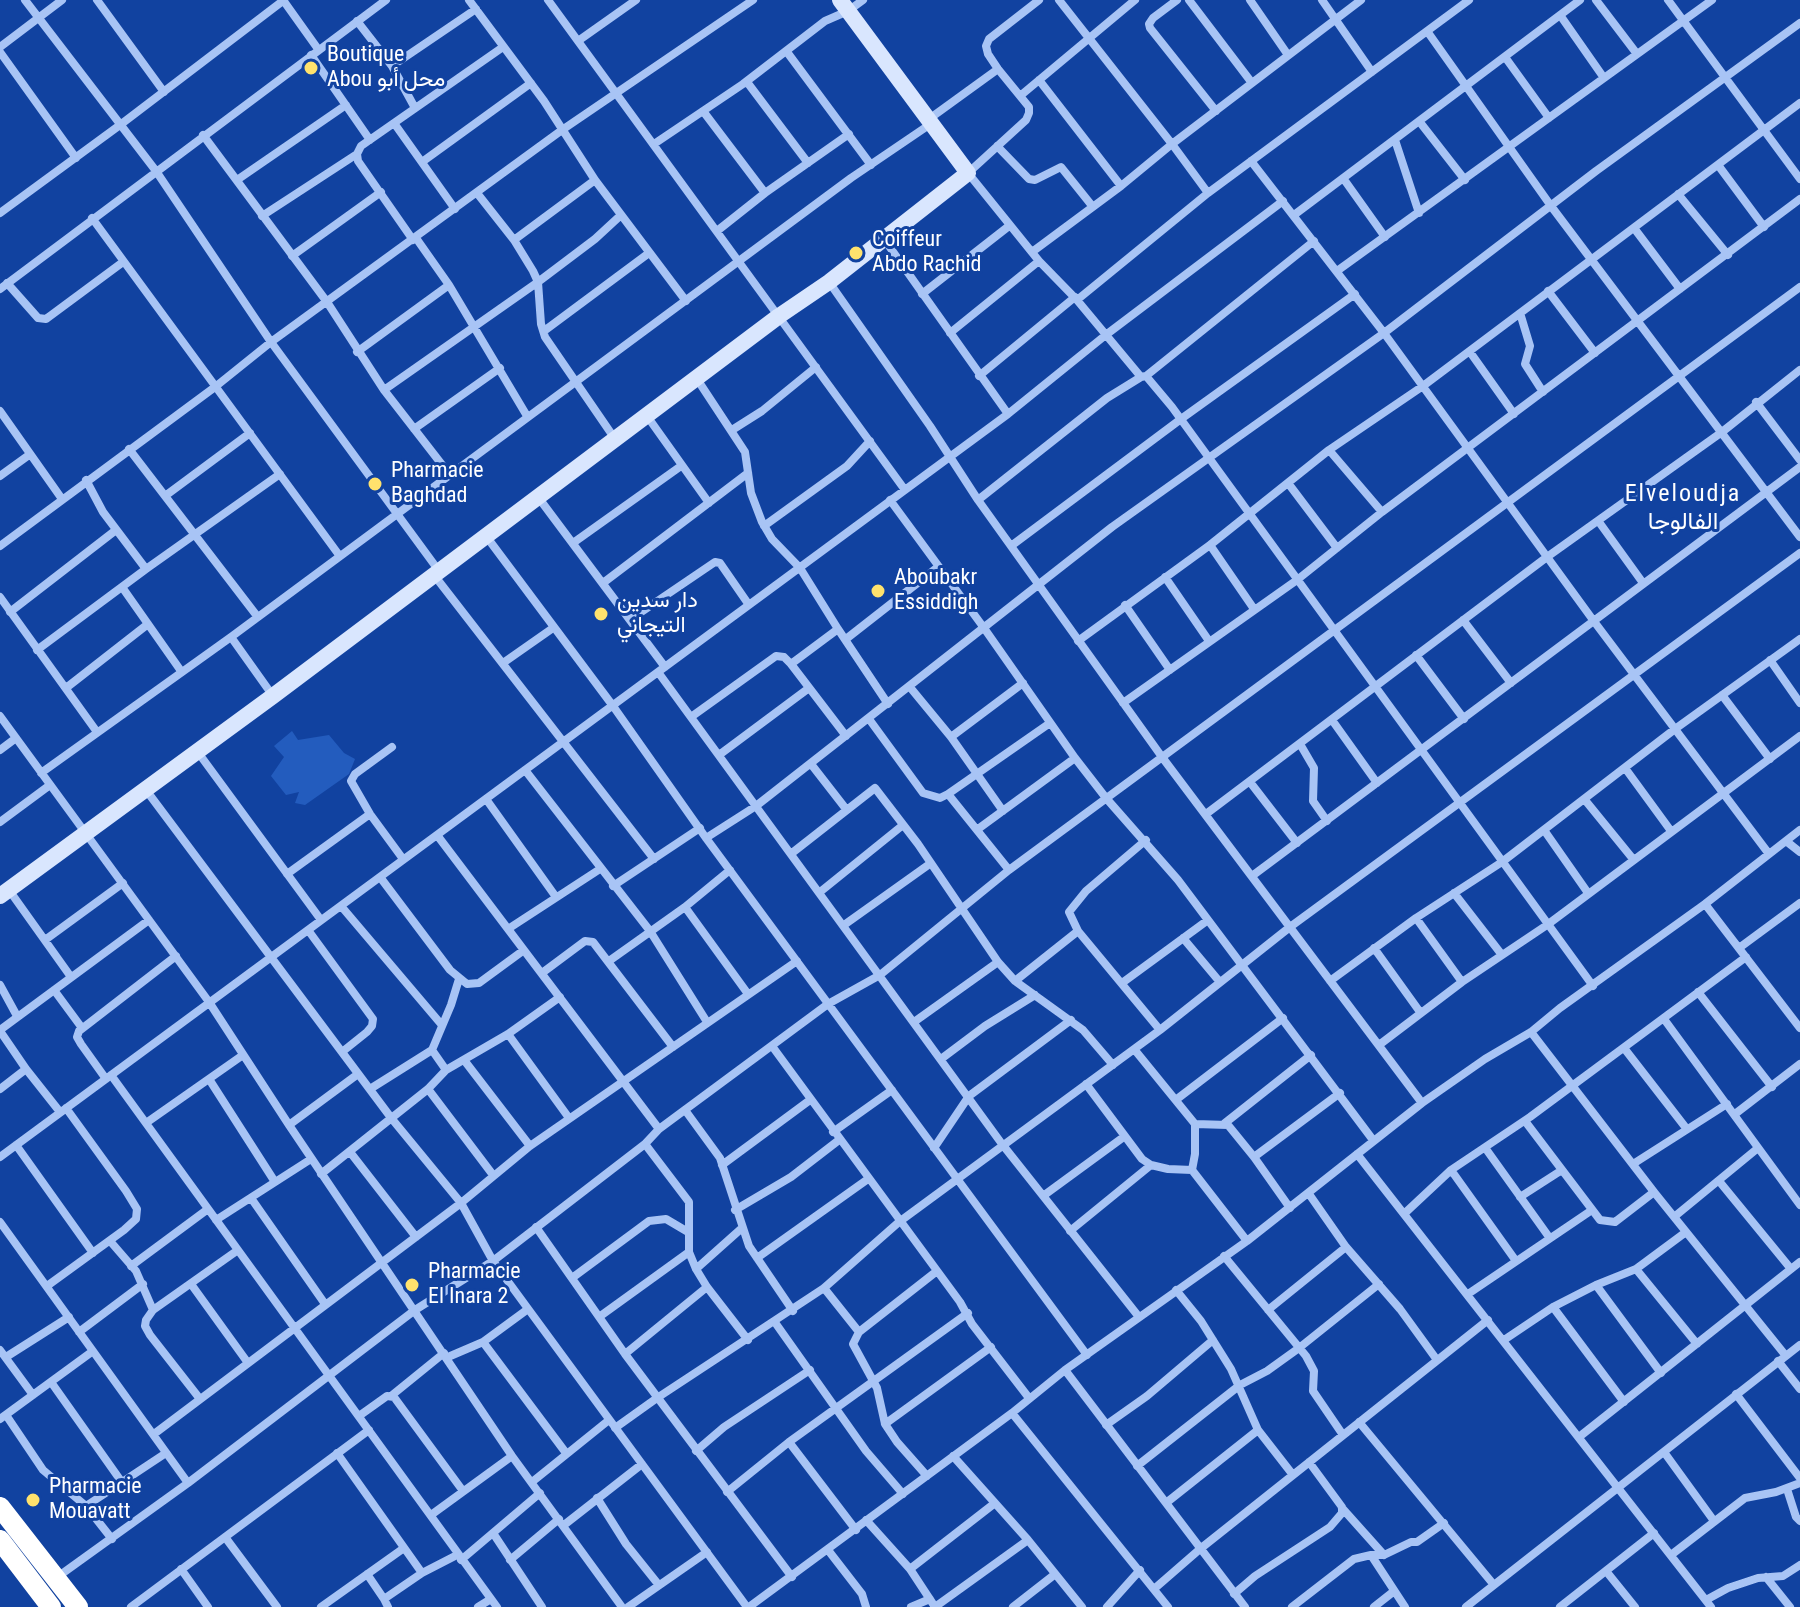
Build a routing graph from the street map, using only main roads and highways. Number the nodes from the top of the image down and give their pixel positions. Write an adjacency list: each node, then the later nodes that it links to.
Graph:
1 (844, 6): 2 (main road)
2 (4, 892)
3 (0, 1507): 6 (highway)
4 (0, 1540): 5 (highway)
5 (51, 1607)
6 (78, 1607)

